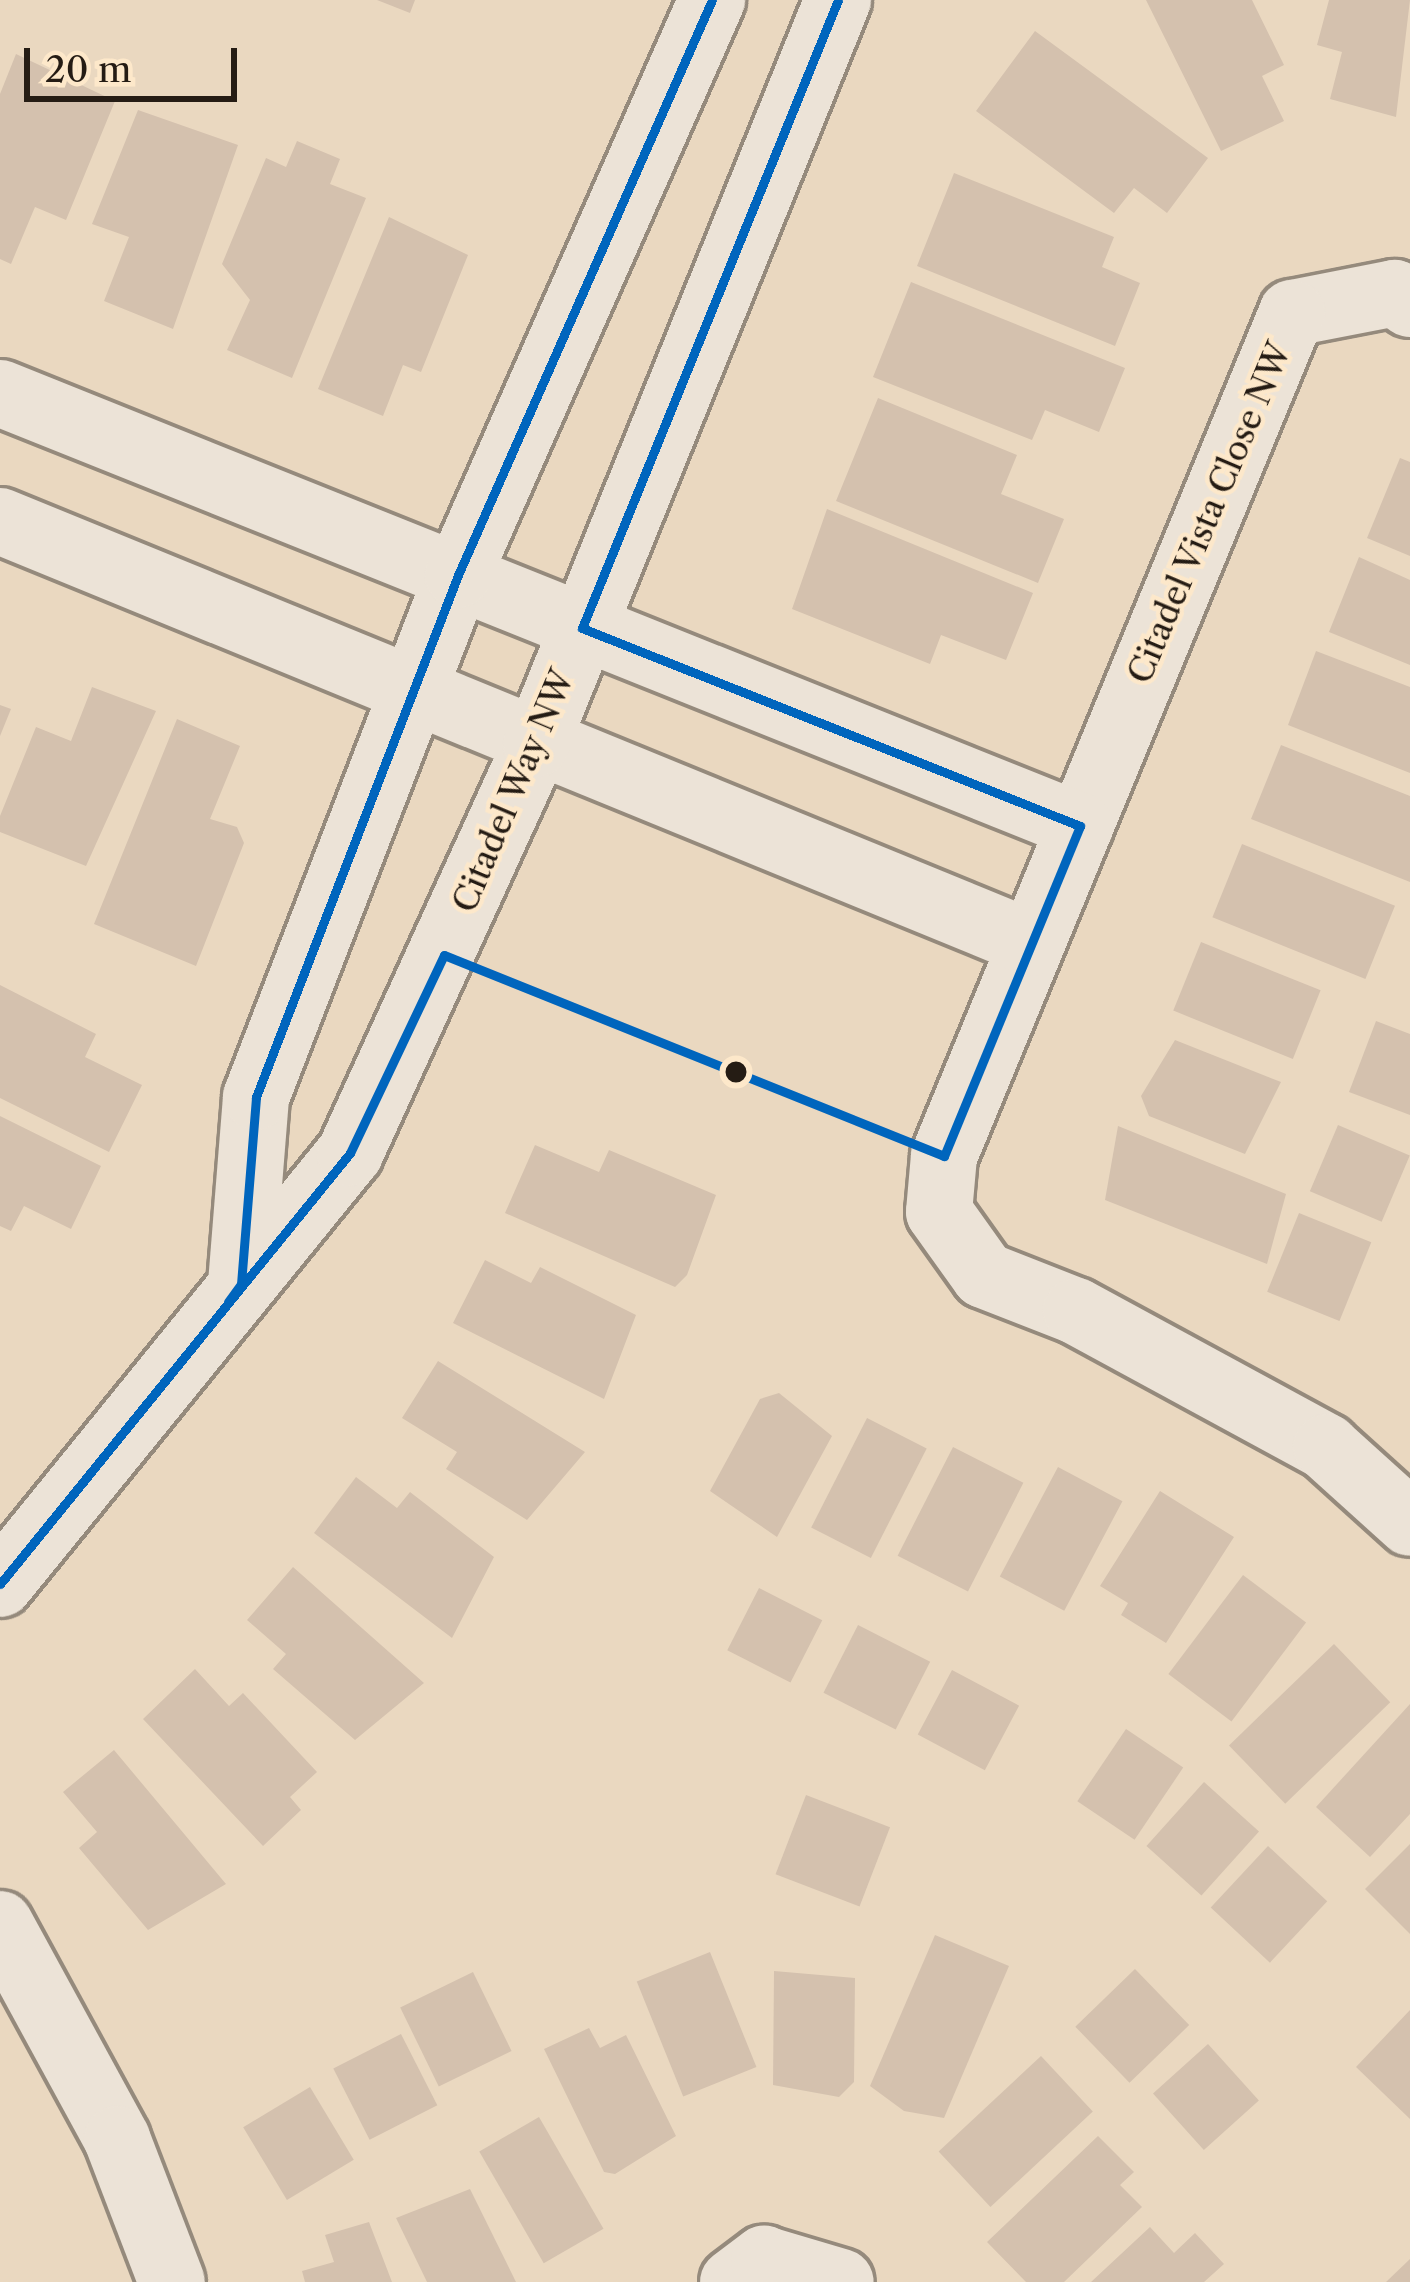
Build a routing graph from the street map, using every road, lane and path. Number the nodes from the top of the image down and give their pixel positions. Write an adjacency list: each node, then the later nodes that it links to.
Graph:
1 (712, 0): 6 (street)
2 (838, 0): 7 (street, Citadel Way NW)
3 (1410, 304): 10 (street, Citadel Vista Close NW)
4 (0, 393): 6 (street)
5 (0, 521): 8 (street)
6 (458, 575): 7 (street); 8 (street)
7 (582, 628): 9 (street, Citadel Way NW); 10 (street)
8 (411, 692): 9 (street); 12 (street)
9 (536, 744): 11 (street); 12 (street, Citadel Way NW)
10 (1080, 826): 11 (street, Citadel Vista Close NW)
11 (1031, 943): 13 (street, Citadel Vista Close NW)
12 (241, 1284): 14 (street, Citadel Way NW)
13 (1410, 1523)
14 (0, 1584)
15 (0, 1924): 16 (street)
16 (172, 2282)
17 (733, 2282): 18 (street)
18 (841, 2282)

